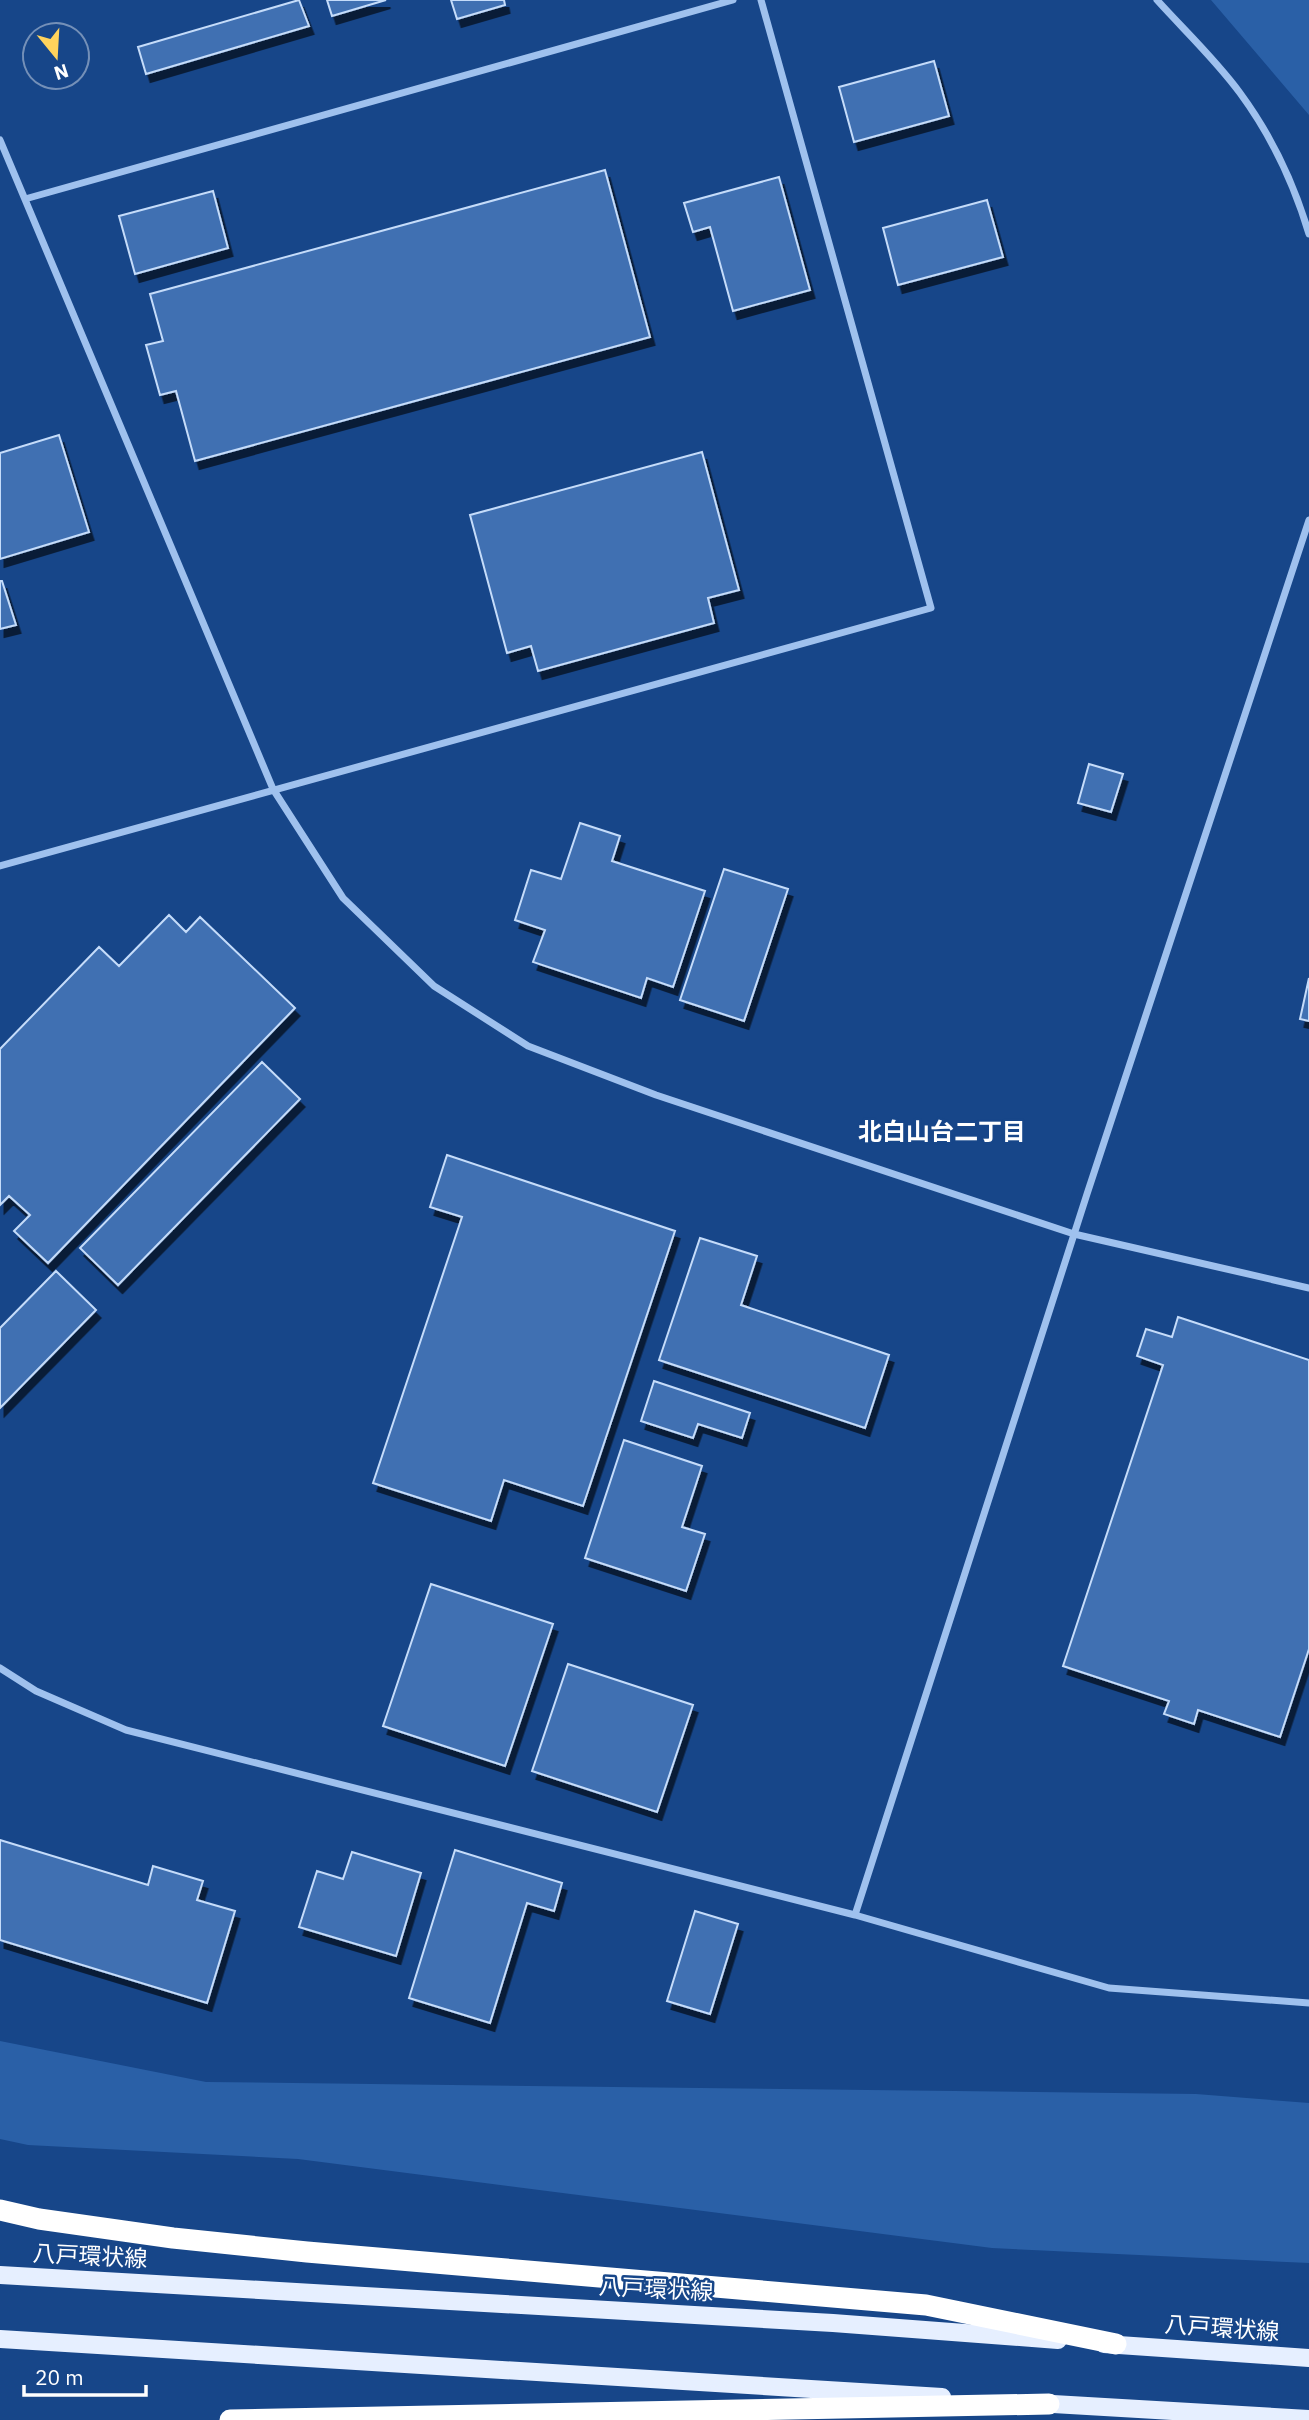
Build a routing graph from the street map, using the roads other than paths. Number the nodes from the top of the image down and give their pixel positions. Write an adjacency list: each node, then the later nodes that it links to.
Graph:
1 (733, 0): 5 (street)
2 (761, 0): 10 (street)
3 (1157, 0): 6 (street)
4 (0, 139): 5 (street)
5 (25, 200): 10 (street)
6 (1299, 201): 7 (street); 8 (street)
7 (1309, 205)
8 (1309, 233)
9 (1309, 520): 12 (street)
10 (273, 789): 11 (street); 12 (street)
11 (0, 866)
12 (1074, 1234): 13 (street); 15 (street)
13 (1309, 1289)
14 (0, 1668): 15 (street)
15 (855, 1914): 16 (street)
16 (1309, 2003)
17 (0, 2210): 20 (highway)
18 (0, 2275): 20 (main road, 八戸環状線)
19 (0, 2339): 22 (main road)
20 (1116, 2344): 21 (main road, 八戸環状線)
21 (1309, 2358)
22 (1049, 2404): 23 (main road); 24 (highway)
23 (1309, 2419)
24 (230, 2420)

